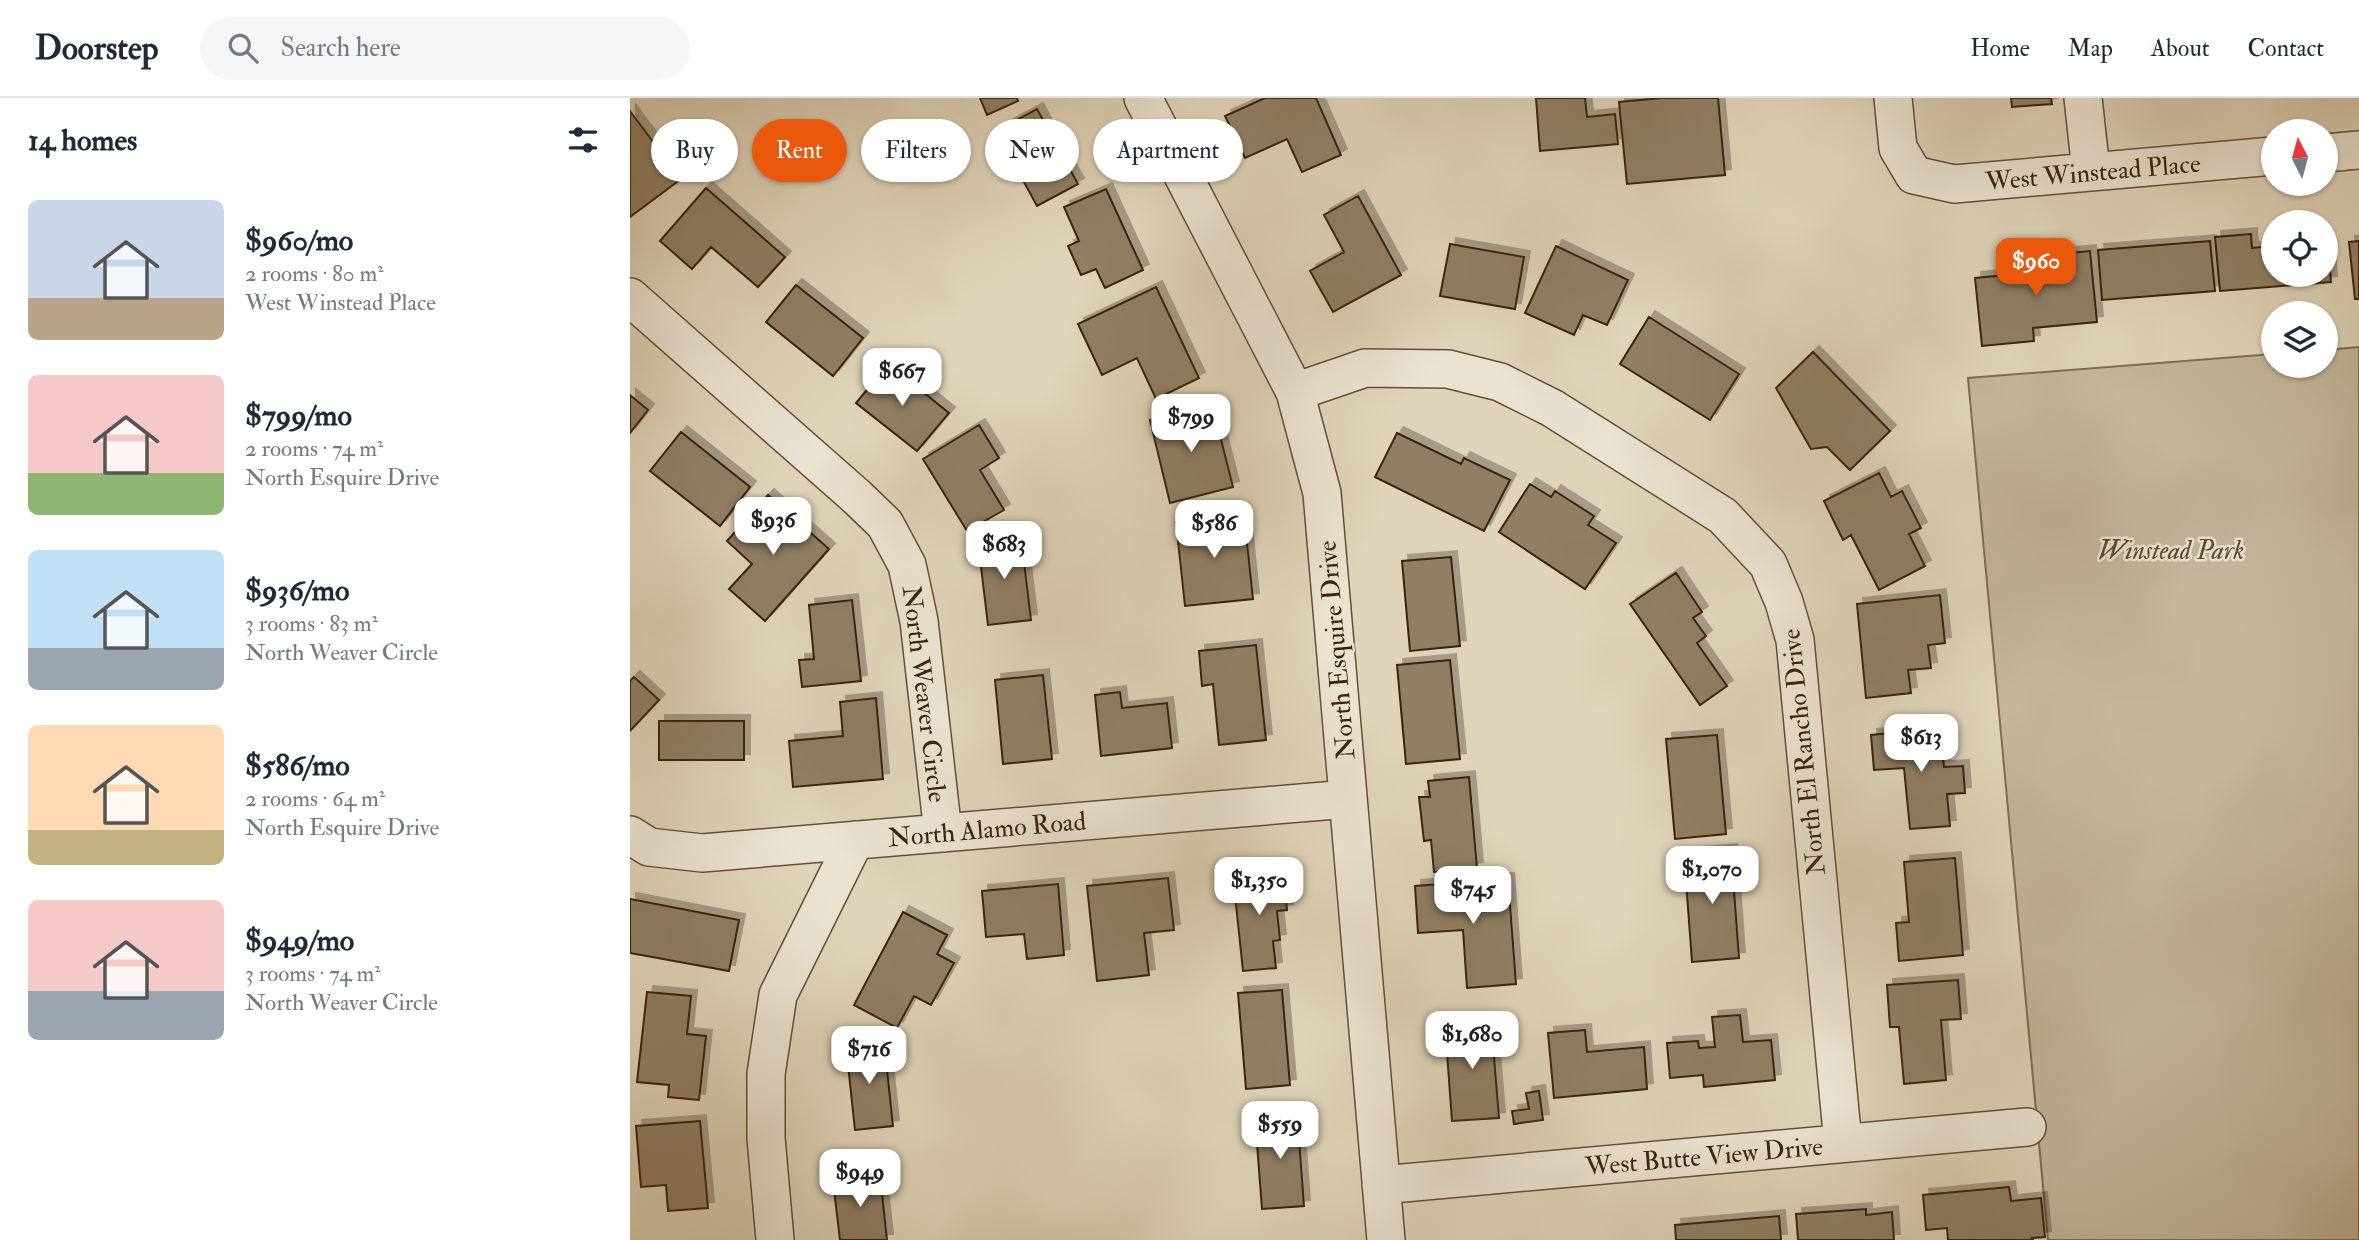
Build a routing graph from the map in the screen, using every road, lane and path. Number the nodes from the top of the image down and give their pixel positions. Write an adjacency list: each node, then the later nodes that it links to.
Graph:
1 (1143, 98): 9 (street, North Esquire Drive)
2 (1893, 98): 7 (street, West Winstead Place)
3 (2083, 98): 7 (street)
4 (2359, 150): 5 (street)
5 (2338, 151)
6 (2261, 157): 7 (street, West Winstead Place)
7 (2091, 171)
8 (630, 297): 11 (street, North Weaver Circle)
9 (1295, 392): 10 (street, North Esquire Drive); 15 (street, North El Rancho Drive)
10 (1348, 799): 11 (street, North Alamo Road); 16 (street, North Esquire Drive)
11 (943, 833): 13 (street, North Alamo Road)
12 (630, 835): 13 (street, North Alamo Road)
13 (855, 840): 17 (street)
14 (2027, 1126): 15 (street, West Butte View Drive)
15 (1843, 1143): 16 (street, West Butte View Drive)
16 (1381, 1185): 18 (street, North Esquire Drive)
17 (775, 1240)
18 (1386, 1240)

